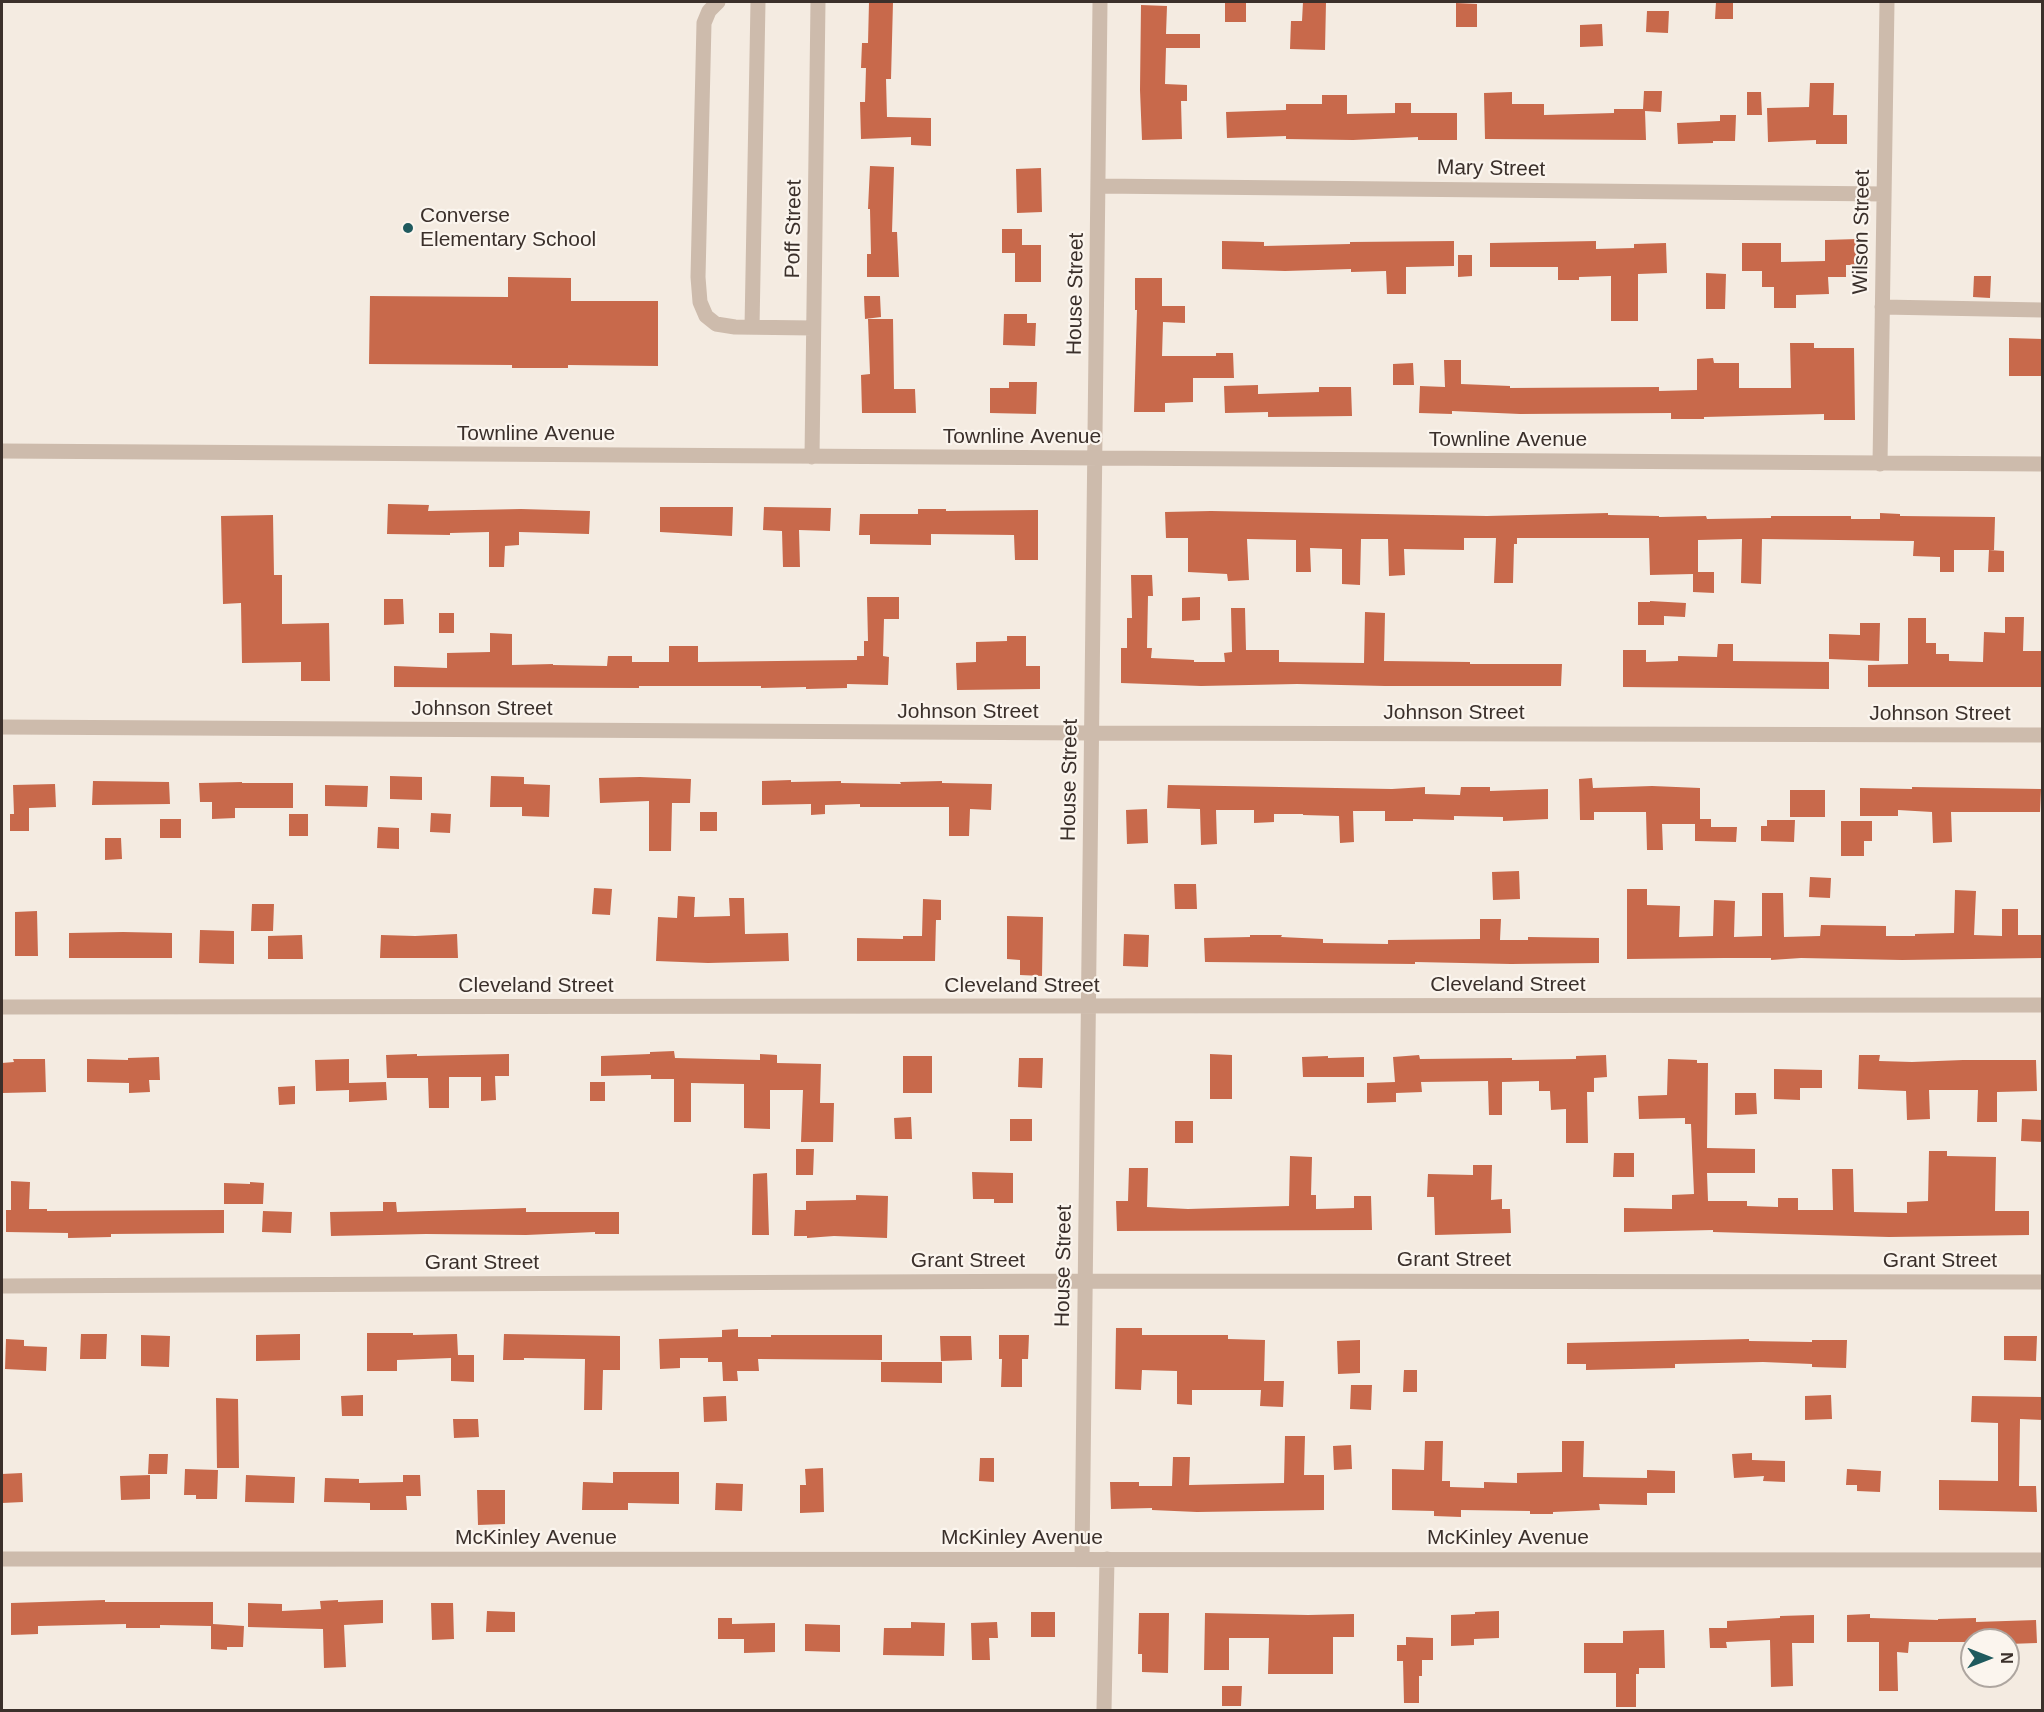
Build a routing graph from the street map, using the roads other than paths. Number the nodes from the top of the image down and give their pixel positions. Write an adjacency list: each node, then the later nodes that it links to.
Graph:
1 (718, 2): 10 (street)
2 (758, 2): 10 (street)
3 (818, 2): 11 (street, Poff Street)
4 (1100, 2): 6 (street, House Street)
5 (1887, 2): 7 (street, Wilson Street)
6 (1098, 186): 7 (street, Mary Street); 14 (street, House Street)
7 (1884, 194): 8 (street, Wilson Street)
8 (1882, 307): 9 (street); 15 (street, Wilson Street)
9 (2043, 310)
10 (752, 327): 11 (street)
11 (813, 328): 13 (street, Poff Street)
12 (2, 451): 13 (street, Townline Avenue)
13 (812, 457): 14 (street, Townline Avenue)
14 (1094, 458): 15 (street, Townline Avenue); 18 (street, House Street)
15 (1880, 464): 16 (street, Townline Avenue)
16 (2043, 464)
17 (2, 727): 18 (street, Johnson Street)
18 (1092, 733): 19 (street, Johnson Street); 22 (street, House Street)
19 (2043, 735)
20 (2043, 1005): 22 (street, Cleveland Street)
21 (2, 1007): 22 (street, Cleveland Street)
22 (1089, 1007): 23 (street, House Street)
23 (1085, 1281): 24 (street, Grant Street); 25 (street, Grant Street); 26 (street, House Street)
24 (2043, 1282)
25 (2, 1286)
26 (1082, 1558): 27 (street, McKinley Avenue); 28 (street, McKinley Avenue)
27 (2, 1559)
28 (1107, 1559): 29 (street, McKinley Avenue); 30 (street)
29 (2043, 1560)
30 (1104, 1710)

